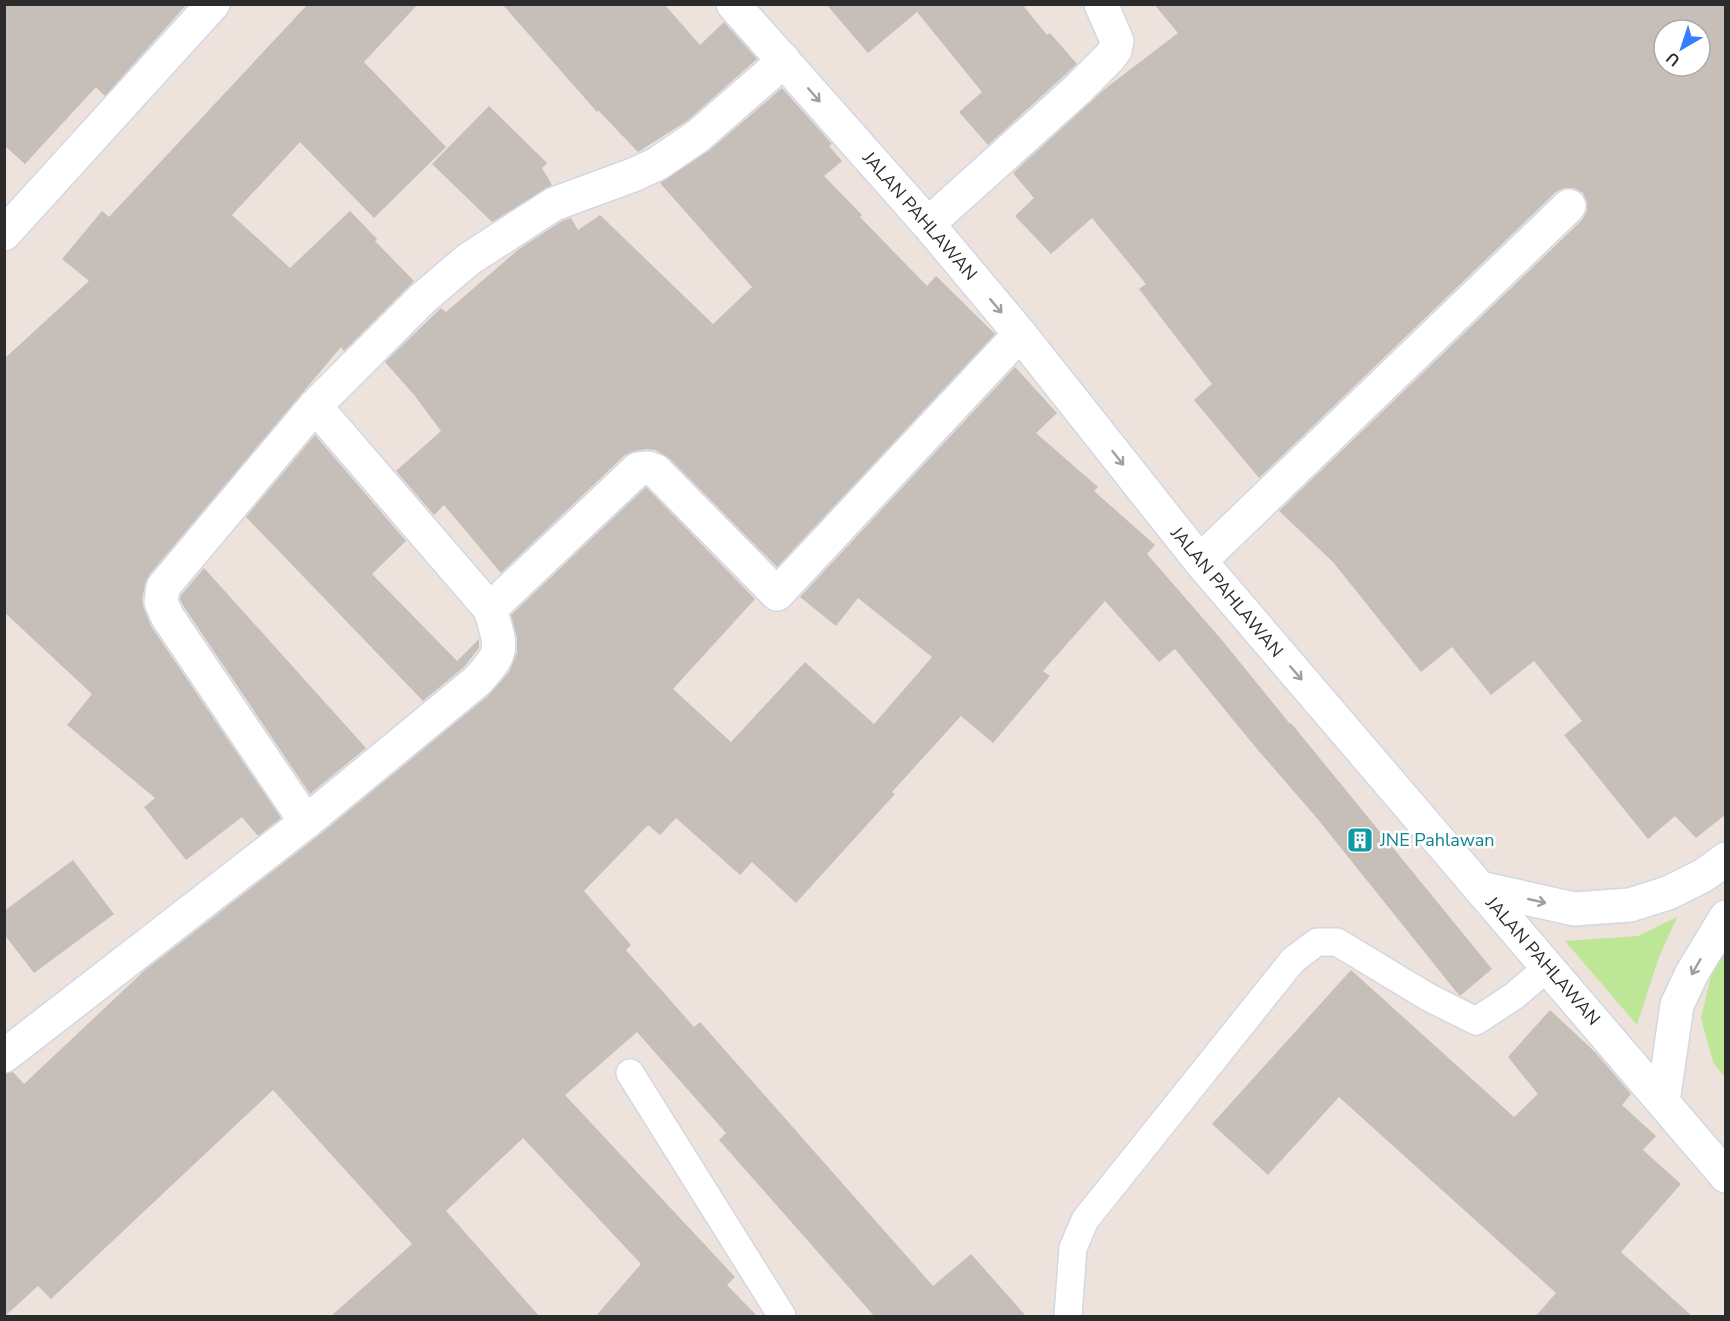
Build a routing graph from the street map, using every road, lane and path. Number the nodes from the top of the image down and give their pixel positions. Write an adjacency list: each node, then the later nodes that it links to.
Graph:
1 (213, 4): 7 (street)
2 (733, 4): 4 (street, JALAN PAHLAWAN)
3 (1101, 4): 6 (street)
4 (783, 59): 6 (street, JALAN PAHLAWAN, one-way to 6); 9 (street)
5 (1569, 206): 10 (street)
6 (928, 224): 8 (street, JALAN PAHLAWAN, one-way to 8)
7 (5, 233)
8 (1020, 334): 10 (street, JALAN PAHLAWAN, one-way to 10); 11 (street)
9 (315, 406): 11 (street); 12 (street)
10 (1200, 561): 14 (street, JALAN PAHLAWAN, one-way to 14)
11 (490, 609): 12 (street)
12 (306, 822): 17 (street)
13 (1725, 860): 14 (street, one-way to 13)
14 (1480, 888): 16 (street, JALAN PAHLAWAN)
15 (1725, 917): 19 (street, one-way to 19)
16 (1548, 967): 19 (street, JALAN PAHLAWAN); 22 (lane)
17 (4, 1056)
18 (630, 1073): 21 (lane)
19 (1664, 1102): 20 (street, JALAN PAHLAWAN)
20 (1725, 1176)
21 (782, 1317)
22 (1068, 1317)

